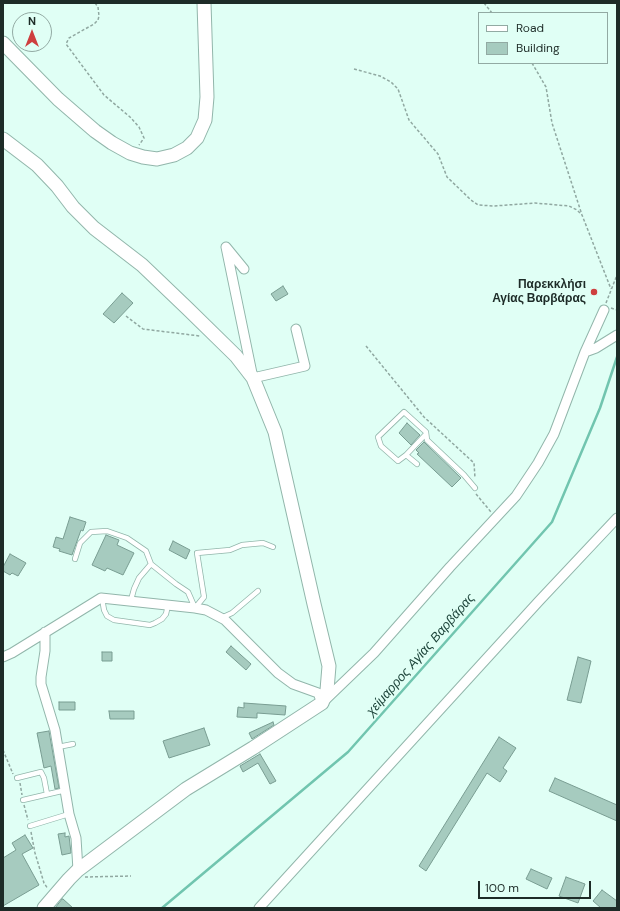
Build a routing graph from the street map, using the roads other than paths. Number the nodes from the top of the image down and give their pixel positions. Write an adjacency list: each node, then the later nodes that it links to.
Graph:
1 (204, 3): 2 (street)
2 (3, 43)
3 (3, 139): 9 (street)
4 (244, 269): 9 (street)
5 (604, 310): 8 (street)
6 (296, 329): 9 (street)
7 (613, 338): 8 (street)
8 (585, 352): 26 (street)
9 (253, 378): 26 (street)
10 (426, 434): 11 (lane); 11 (lane); 13 (lane)
11 (406, 455): 12 (lane)
12 (417, 464)
13 (476, 488)
14 (617, 518): 37 (street)
15 (273, 547): 22 (lane)
16 (75, 559): 17 (lane)
17 (150, 564): 20 (lane); 22 (lane)
18 (258, 591): 23 (lane)
19 (102, 597): 20 (street); 21 (lane); 24 (street)
20 (131, 600): 21 (street)
21 (168, 605): 22 (street)
22 (195, 608): 23 (street)
23 (221, 618): 26 (street)
24 (45, 632): 25 (street); 28 (street)
25 (3, 656)
26 (322, 703): 35 (street)
27 (73, 744): 28 (lane)
28 (58, 747): 30 (street)
29 (17, 778): 31 (lane)
30 (66, 790): 31 (lane); 33 (street)
31 (47, 794): 32 (lane)
32 (23, 800)
33 (69, 814): 34 (lane); 35 (street)
34 (30, 826)
35 (76, 872): 36 (street)
36 (44, 908)
37 (260, 908)

